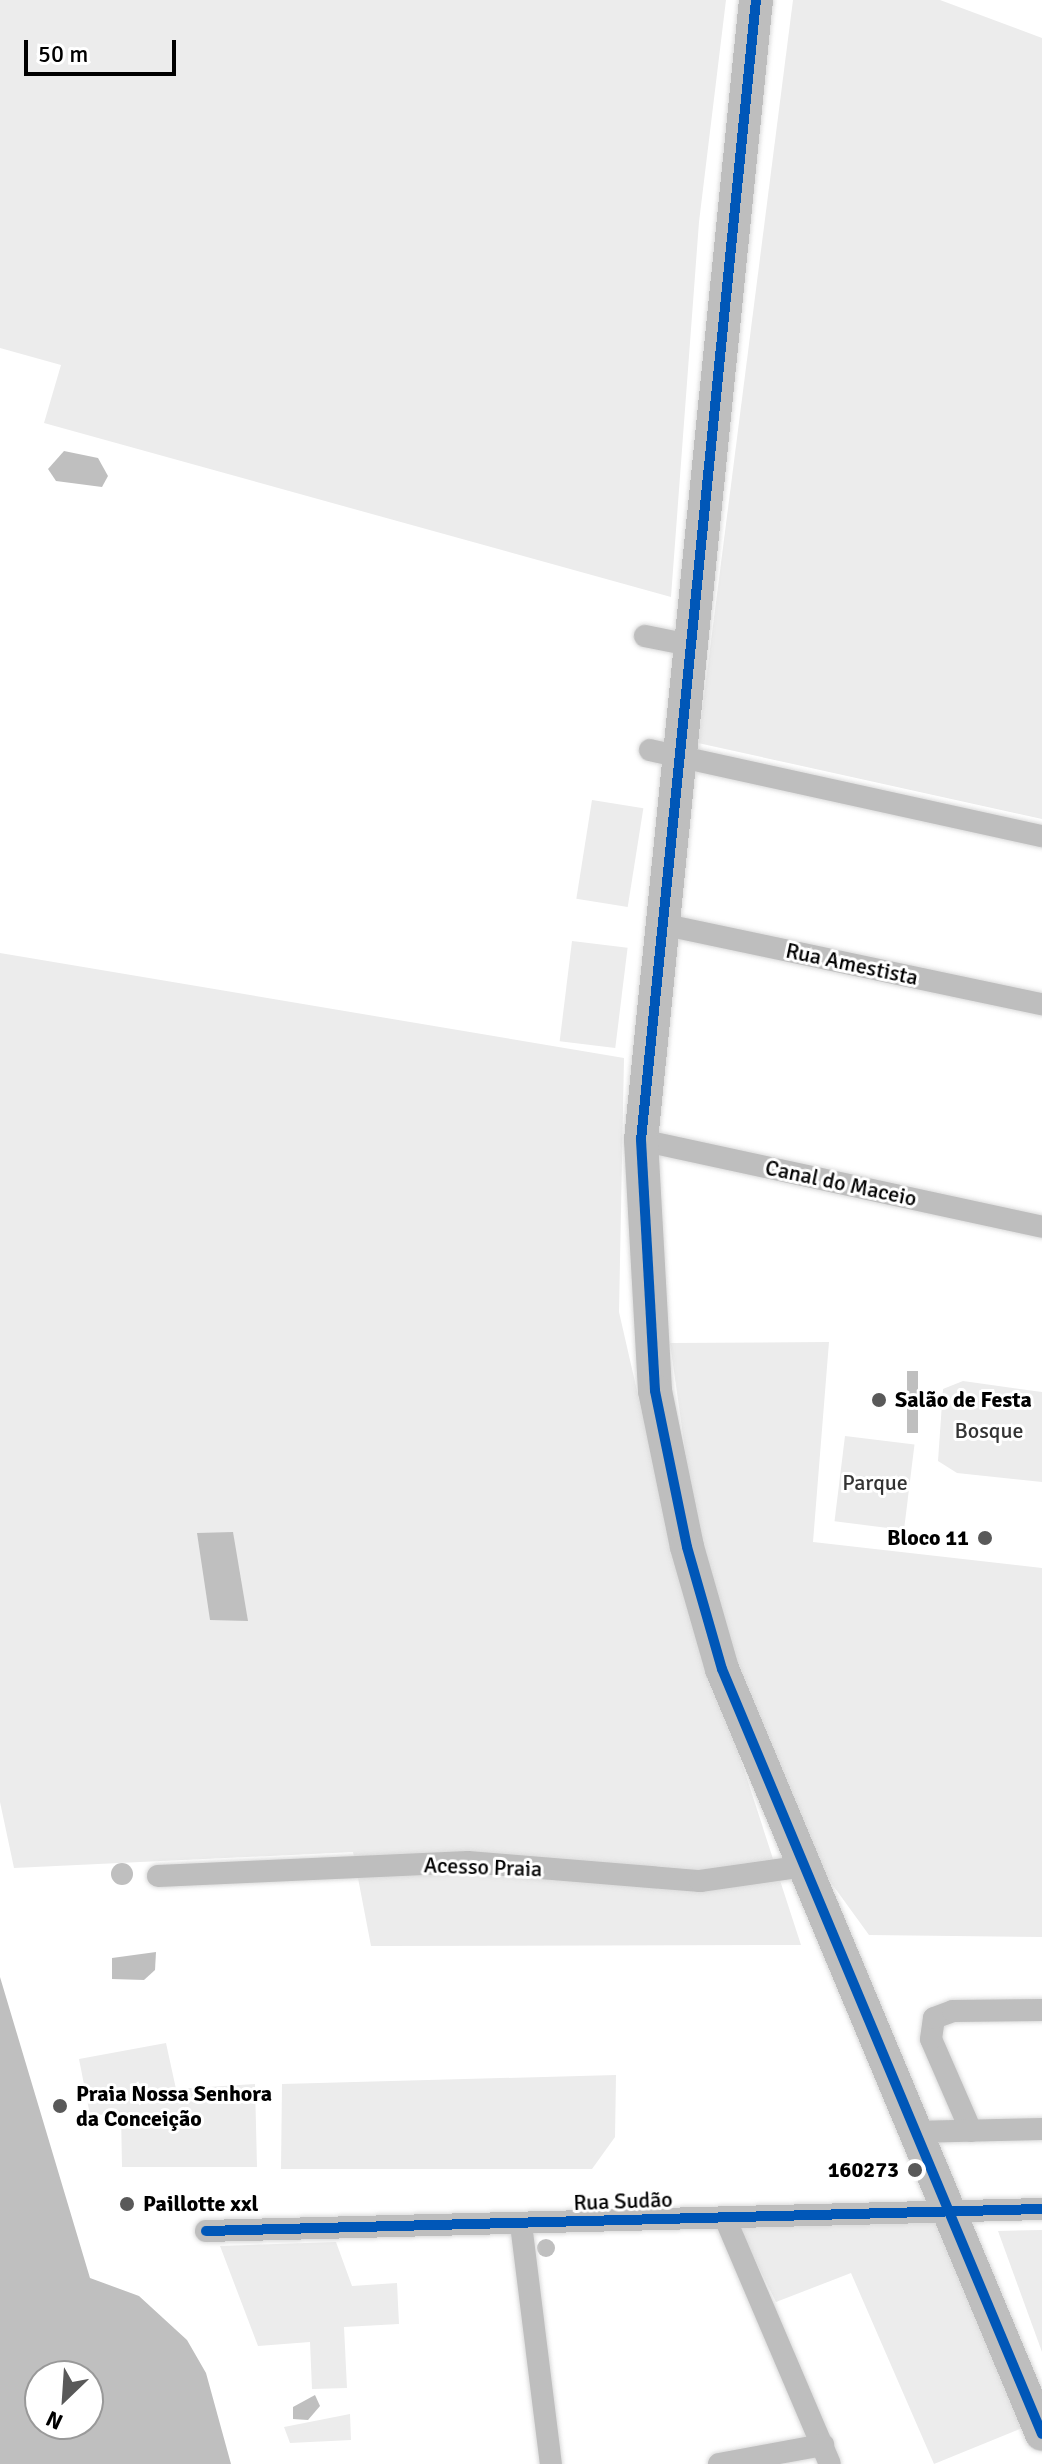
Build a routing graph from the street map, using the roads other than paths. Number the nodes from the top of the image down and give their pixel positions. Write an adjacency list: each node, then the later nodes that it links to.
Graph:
1 (756, 0): 3 (main road)
2 (645, 636): 3 (street)
3 (685, 644): 4 (main road)
4 (662, 752): 5 (street); 6 (main road)
5 (1042, 836)
6 (661, 924): 7 (street, Rua Amestista); 8 (main road)
7 (1042, 1004)
8 (641, 1140): 9 (street, Canal do Maceio); 10 (main road)
9 (1042, 1227)
10 (806, 1866): 11 (street, Acesso Praia); 15 (main road)
11 (158, 1876)
12 (1042, 2010): 14 (street)
13 (1042, 2129): 14 (street)
14 (971, 2131): 15 (street)
15 (913, 2132): 17 (main road)
16 (1042, 2209): 17 (street, Rua Sudão)
17 (948, 2212): 18 (street, Rua Sudão); 21 (main road)
18 (725, 2218): 19 (street, Rua Sudão); 22 (street)
19 (521, 2224): 20 (street, Rua Sudão); 23 (street)
20 (206, 2231)
21 (1042, 2434)
22 (826, 2454): 24 (street)
23 (551, 2464)
24 (719, 2464)

